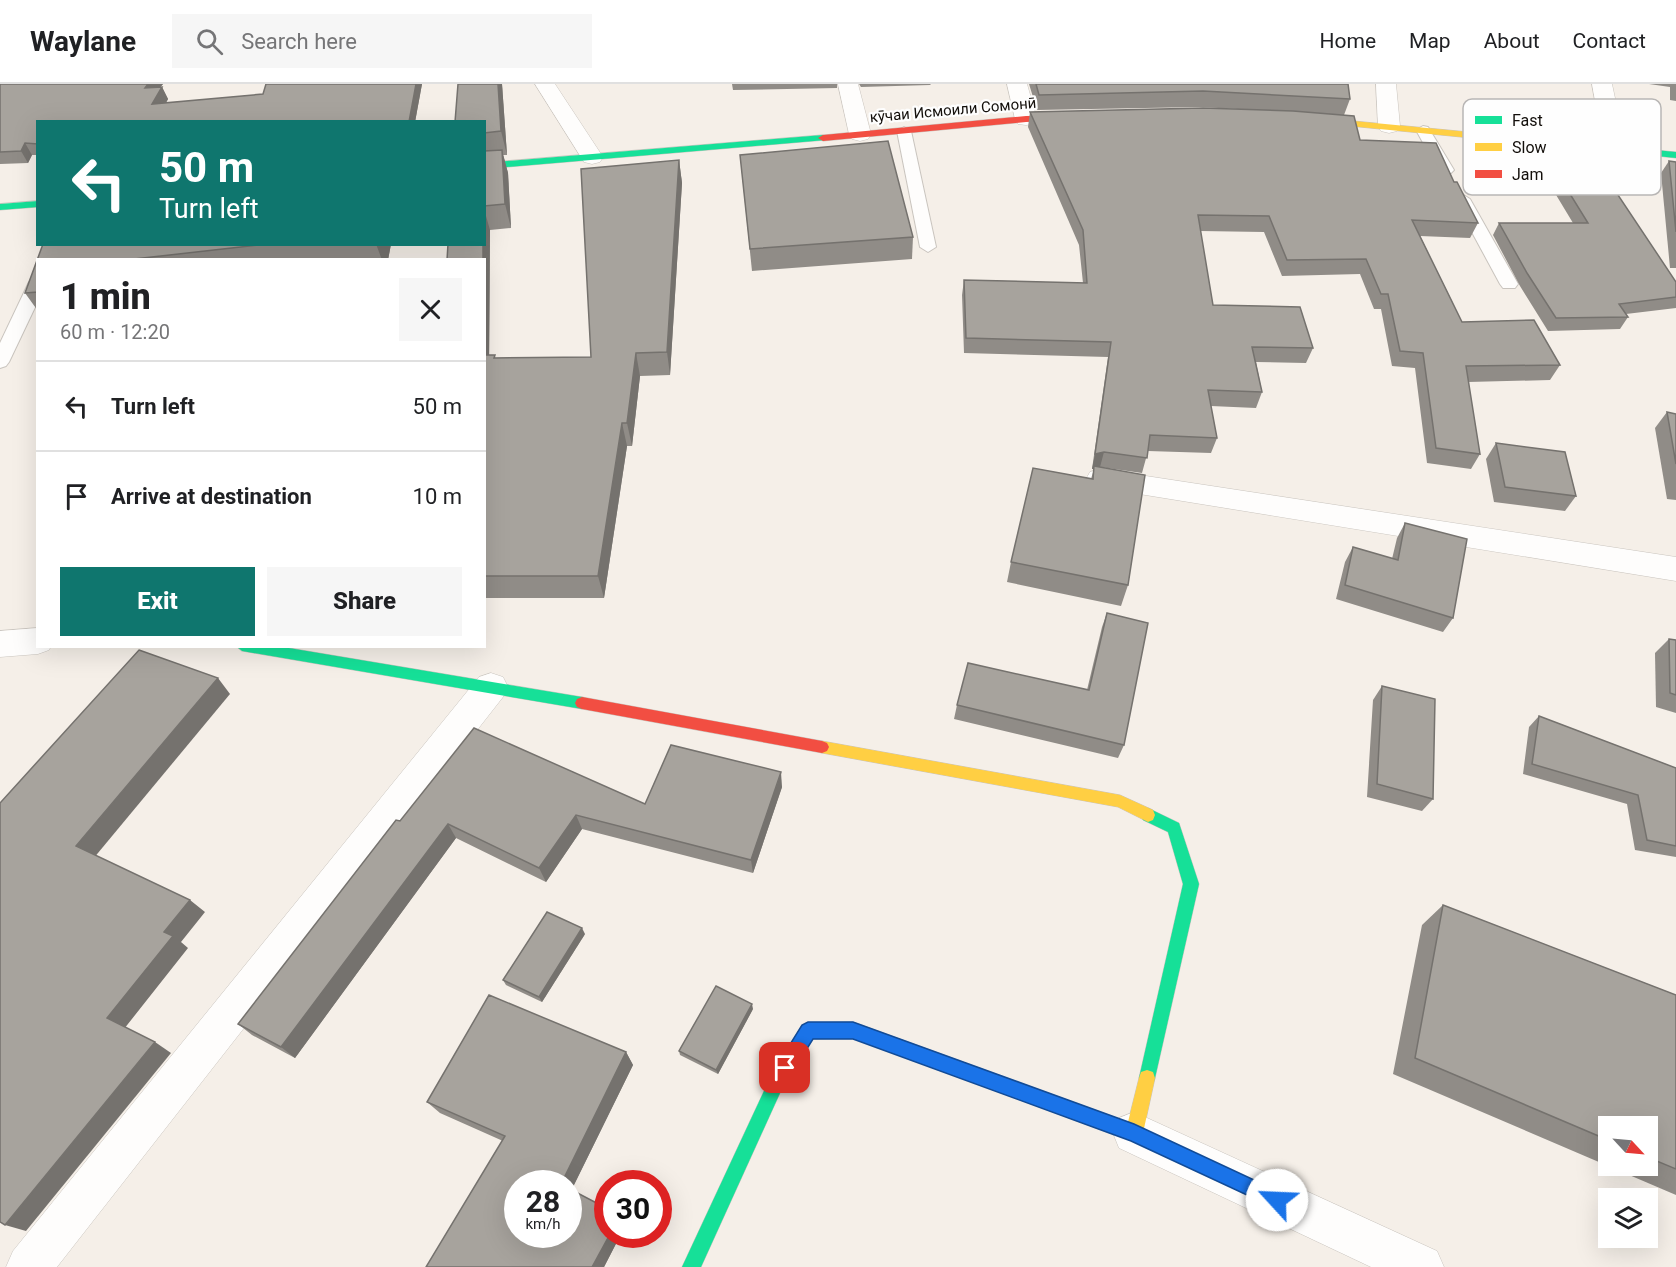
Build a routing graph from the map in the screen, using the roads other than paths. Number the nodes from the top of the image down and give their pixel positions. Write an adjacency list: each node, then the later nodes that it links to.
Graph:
1 (545, 84): 17 (street)
2 (848, 84): 13 (street)
3 (1017, 84): 8 (street)
4 (1386, 84): 10 (street)
5 (1602, 84): 6 (street)
6 (1605, 99)
7 (1094, 117): 8 (street, кӯчаи Исмоили Сомонӣ)
8 (1026, 119): 12 (street, кӯчаи Исмоили Сомонӣ)
9 (1299, 119): 10 (street)
10 (1389, 126): 11 (street)
11 (1423, 130): 14 (street); 22 (lane)
12 (904, 131): 13 (street, кӯчаи Исмоили Сомонӣ); 21 (lane)
13 (860, 134): 17 (street, кӯчаи Исмоили Сомонӣ)
14 (1463, 134)
15 (1661, 155): 16 (street)
16 (1676, 156)
17 (592, 157): 18 (street, кӯчаи Исмоили Сомонӣ)
18 (486, 166)
19 (36, 204): 20 (street)
20 (0, 207)
21 (928, 247)
22 (1509, 284)
23 (36, 286): 24 (lane)
24 (0, 362)
25 (1100, 479): 26 (street)
26 (1676, 569)
27 (36, 641): 28 (street)
28 (0, 644)
29 (254, 648): 30 (street)
30 (491, 687): 31 (street); 32 (street)
31 (1134, 1133): 33 (street); 34 (street)
32 (29, 1267)
33 (691, 1267)
34 (1421, 1267)

